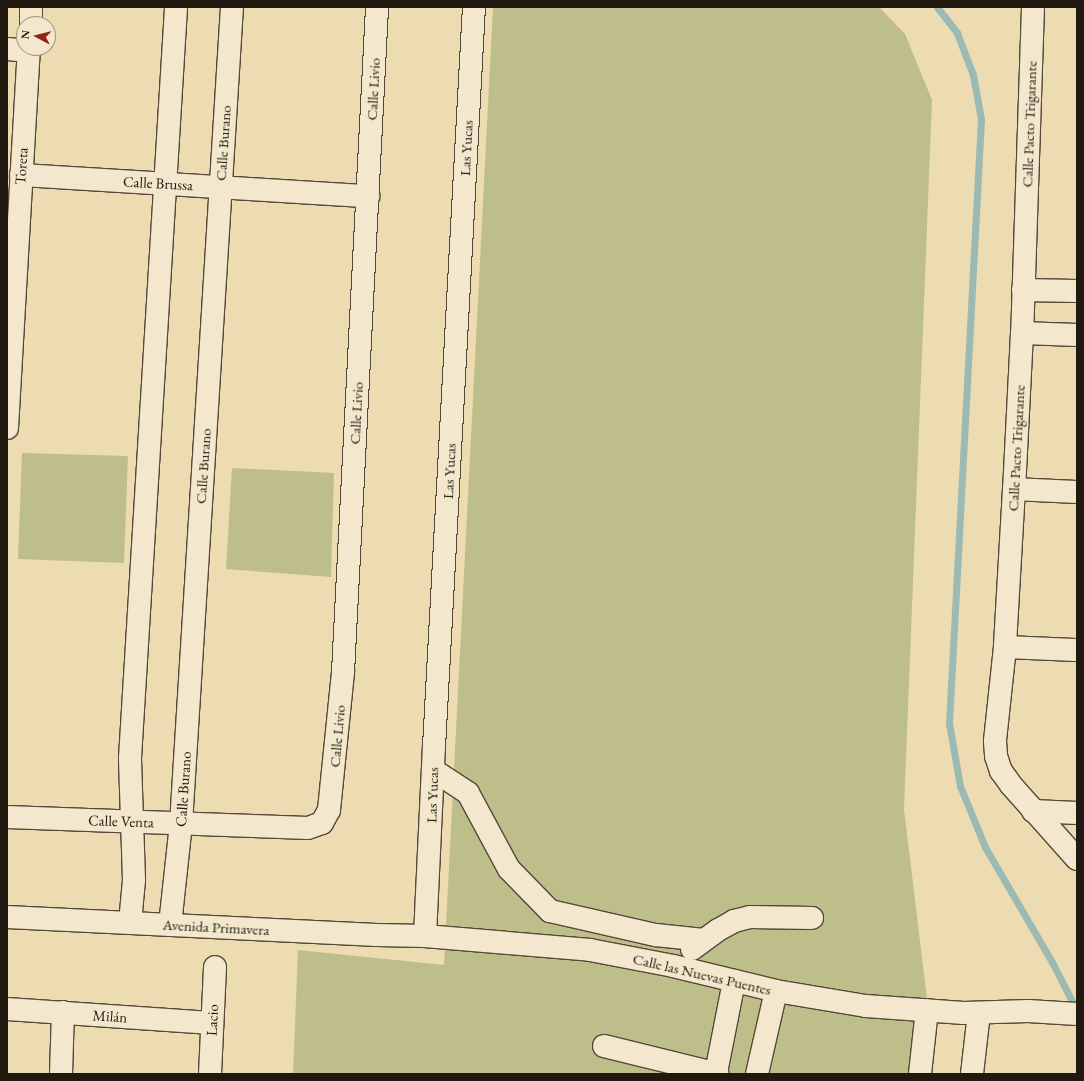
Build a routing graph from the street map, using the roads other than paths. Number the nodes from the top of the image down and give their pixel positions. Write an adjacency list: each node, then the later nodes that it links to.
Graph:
1 (176, 7): 8 (street)
2 (232, 7): 9 (street, Calle Burano)
3 (377, 7): 10 (street, Calle Livio)
4 (474, 7): 20 (street, Las Yucas)
5 (1033, 7): 11 (street, Calle Pacto Trigarante)
6 (29, 56): 7 (street, Toreta)
7 (20, 176): 8 (street, Calle Brussa); 15 (street, Toreta)
8 (165, 183): 9 (street, Calle Brussa); 25 (street)
9 (221, 187): 10 (street, Calle Brussa); 26 (street, Calle Burano)
10 (368, 196): 24 (street, Calle Livio)
11 (1023, 290): 12 (street); 13 (street, Calle Pacto Trigarante)
12 (1077, 292)
13 (1022, 333): 14 (street); 16 (street, Calle Pacto Trigarante)
14 (1077, 335)
15 (7, 428)
16 (1014, 489): 17 (street); 18 (street, Calle Pacto Trigarante)
17 (1077, 492)
18 (1005, 647): 19 (street); 21 (street, Calle Pacto Trigarante)
19 (1077, 650)
20 (433, 770): 32 (street, Las Yucas); 33 (street)
21 (1033, 811): 22 (street); 27 (street, Calle Pacto Trigarante)
22 (1077, 813)
23 (7, 817): 25 (street, Calle Venta)
24 (326, 817): 26 (street, Calle Venta)
25 (133, 822): 26 (street, Calle Venta); 30 (street)
26 (181, 824): 31 (street, Calle Burano)
27 (1077, 859)
28 (7, 917): 30 (street, Avenida Primavera)
29 (812, 918): 33 (street)
30 (130, 923): 31 (street, Avenida Primavera)
31 (170, 925): 32 (street, Avenida Primavera)
32 (425, 936): 34 (street, Calle las Nuevas Puentes)
33 (704, 940): 34 (street)
34 (673, 966): 36 (street, Calle las Nuevas Puentes)
35 (215, 967): 43 (street, Lacio)
36 (734, 981): 37 (street, Calle las Nuevas Puentes); 48 (street)
37 (776, 991): 39 (street, Calle las Nuevas Puentes); 49 (street)
38 (7, 1009): 40 (street, Milán)
39 (927, 1010): 41 (street, Calle las Nuevas Puentes); 50 (street)
40 (63, 1012): 43 (street, Milán); 46 (street)
41 (979, 1013): 42 (street); 51 (street)
42 (1077, 1014)
43 (212, 1023): 47 (street, Lacio)
44 (604, 1046): 45 (street)
45 (655, 1066): 48 (street)
46 (60, 1074)
47 (210, 1074)
48 (717, 1074)
49 (757, 1074)
50 (920, 1074)
51 (972, 1074)

